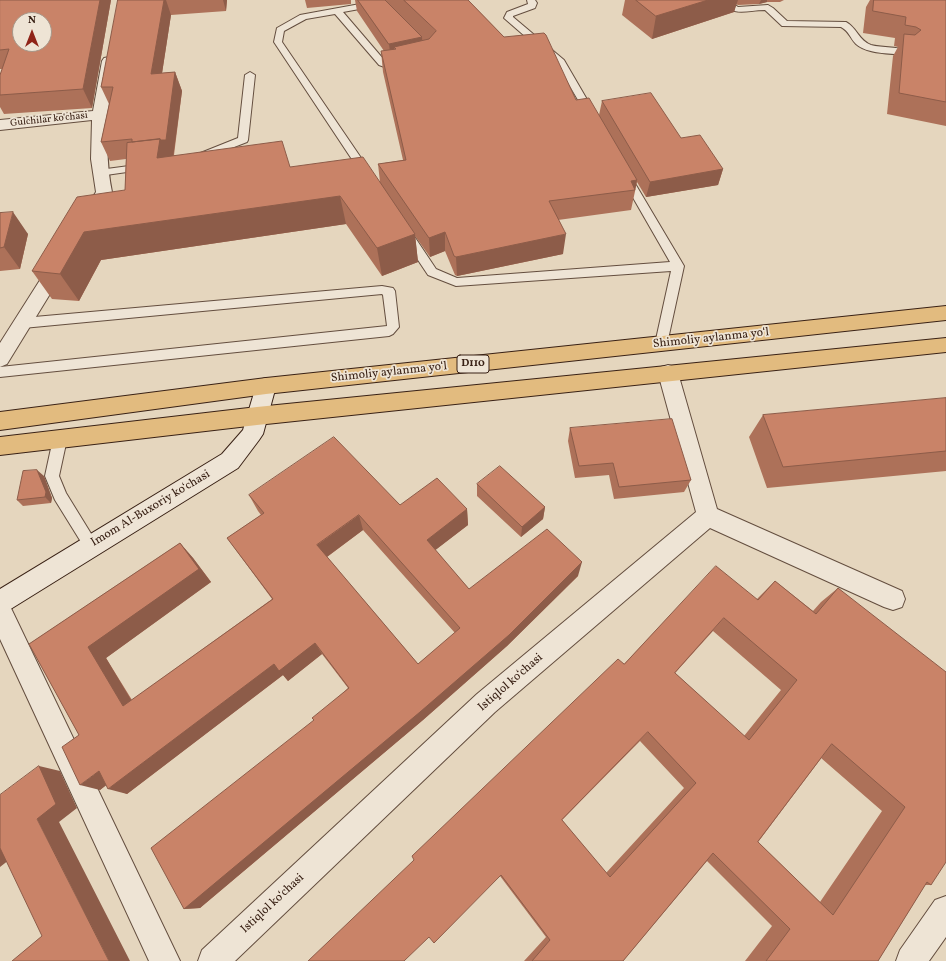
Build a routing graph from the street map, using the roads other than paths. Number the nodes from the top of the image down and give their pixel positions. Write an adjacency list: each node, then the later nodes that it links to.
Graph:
1 (531, 0): 10 (lane)
2 (723, 0): 6 (lane)
3 (379, 2): 4 (lane)
4 (337, 10): 7 (lane); 16 (lane)
5 (112, 46): 9 (street)
6 (903, 52)
7 (407, 60)
8 (250, 75): 12 (lane)
9 (99, 115): 11 (street, Gulchilar koʻchasi); 15 (street)
10 (596, 123)
11 (0, 125)
12 (196, 159)
13 (619, 164): 20 (lane)
14 (151, 166): 15 (lane)
15 (99, 173): 18 (street)
16 (371, 180)
17 (402, 226): 20 (lane)
18 (80, 231)
19 (67, 251): 22 (street)
20 (678, 266): 23 (lane)
21 (946, 313): 23 (main road, Shimoliy aylanma yoʻl / D110)
22 (23, 323): 25 (street); 26 (lane)
23 (661, 344): 28 (main road, Shimoliy aylanma yoʻl / D110)
24 (946, 345): 27 (main road)
25 (1, 355)
26 (0, 372)
27 (668, 373): 29 (main road); 33 (street)
28 (266, 386): 29 (street, Imom Al-Buxoriy koʻchasi); 30 (main road, Shimoliy aylanma yoʻl / D110)
29 (257, 416): 31 (main road); 34 (street, Imom Al-Buxoriy koʻchasi)
30 (0, 421)
31 (60, 439): 32 (main road); 34 (lane)
32 (0, 446)
33 (708, 516): 35 (street); 40 (street, Istiqlol ko‘chasi)
34 (91, 545): 36 (street, Imom Al-Buxoriy koʻchasi)
35 (893, 599)
36 (0, 602)
37 (0, 612): 39 (street)
38 (946, 911): 41 (street)
39 (165, 961)
40 (213, 961)
41 (911, 961)

